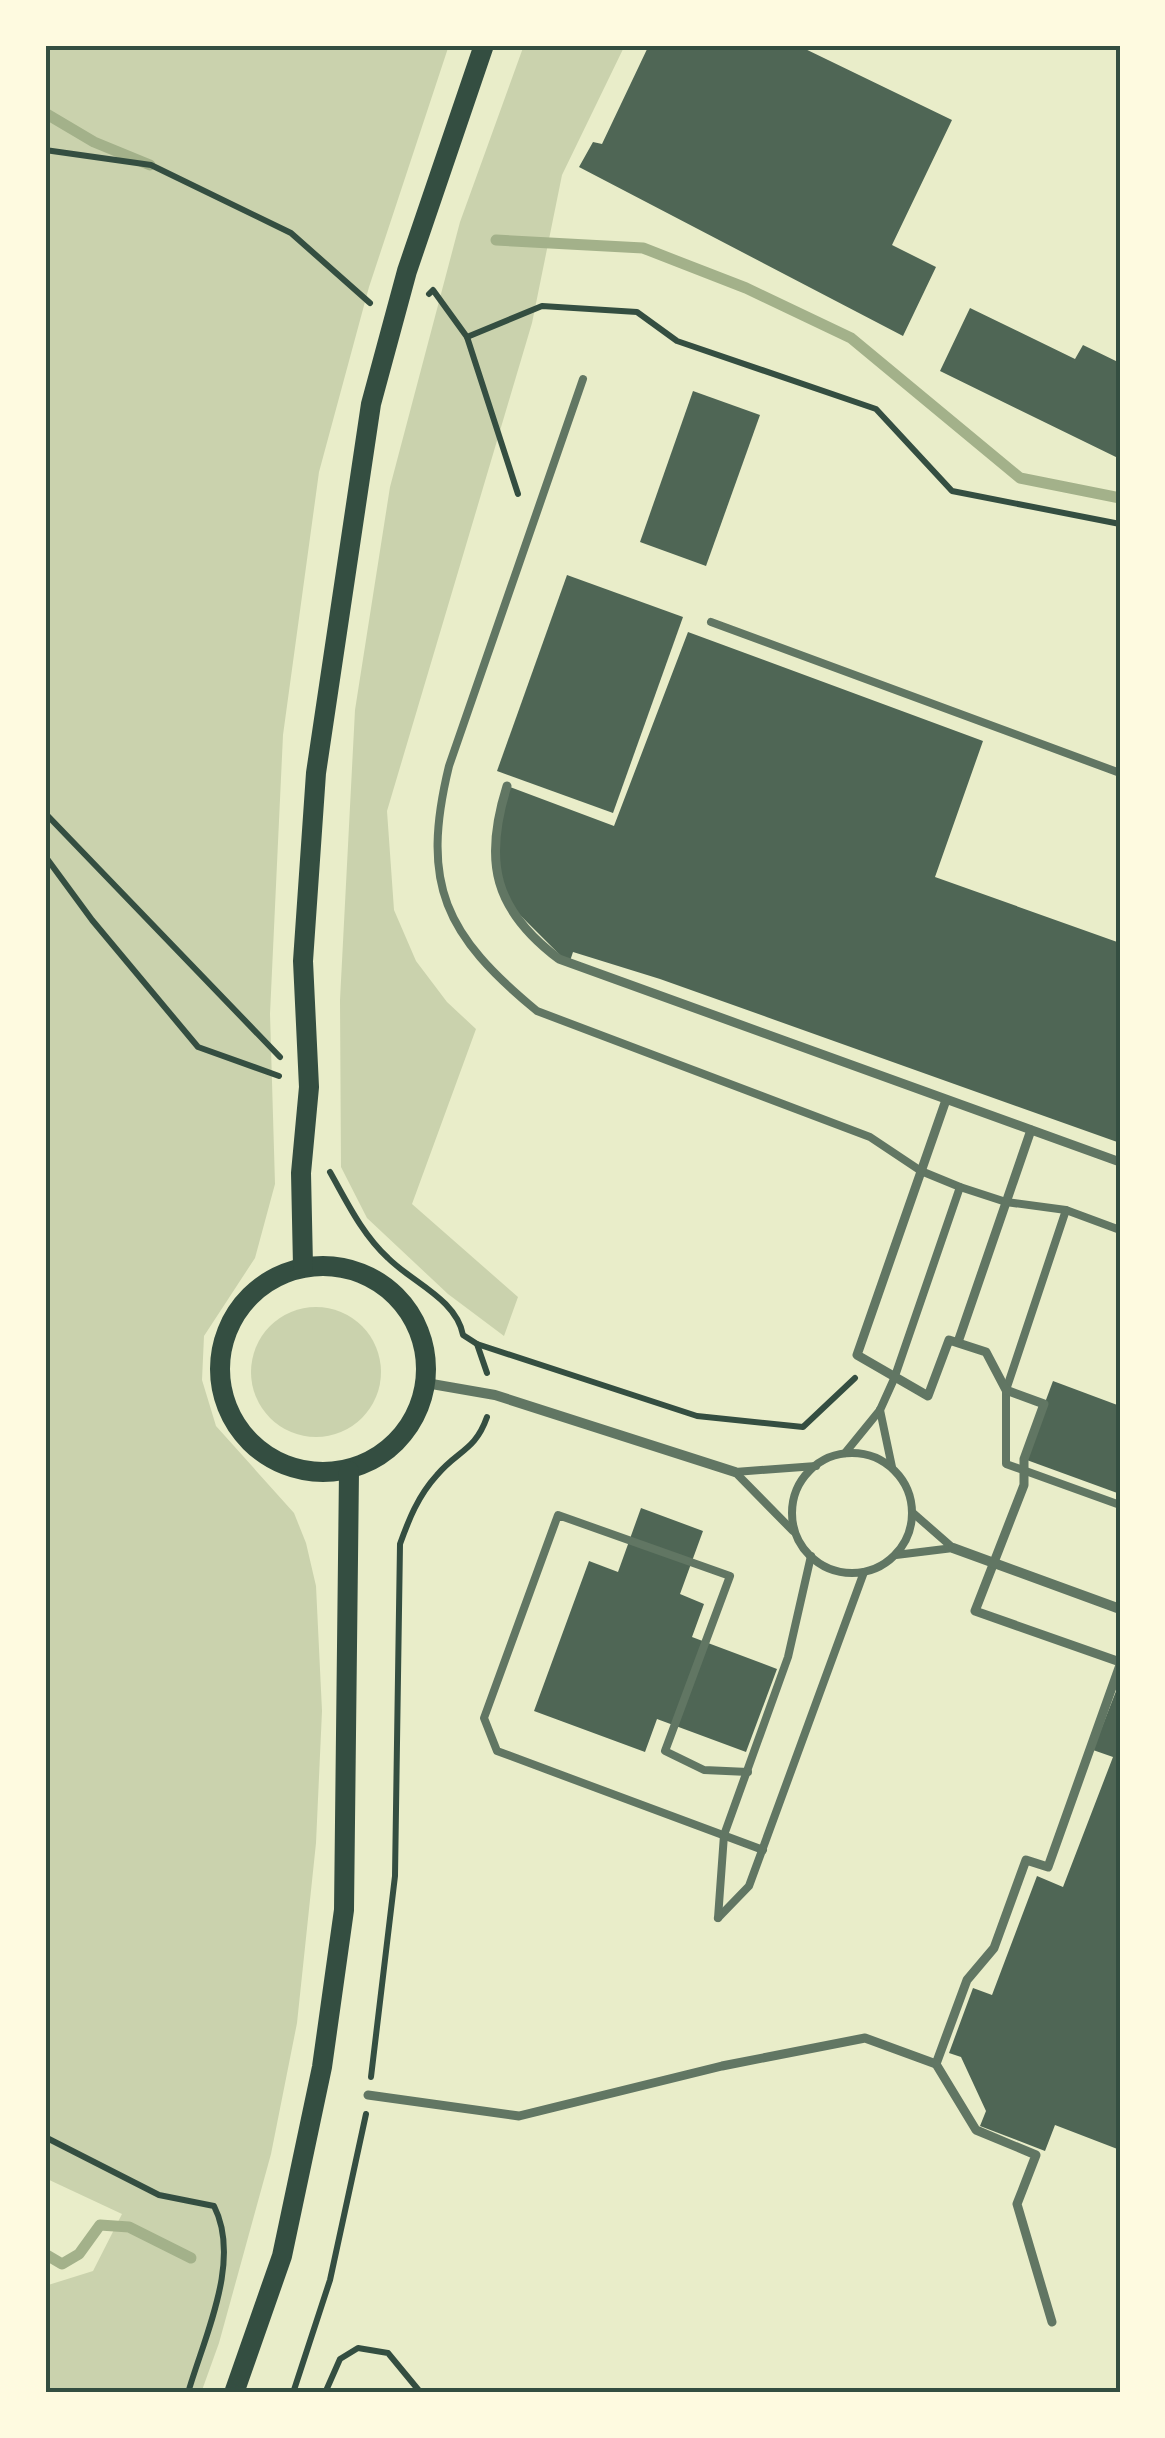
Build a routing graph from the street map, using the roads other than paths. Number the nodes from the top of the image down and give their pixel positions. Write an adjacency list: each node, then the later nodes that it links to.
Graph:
1 (484, 45): 14 (main road)
2 (583, 379): 9 (lane)
3 (710, 622): 4 (lane)
4 (1120, 772)
5 (506, 786): 6 (street)
6 (946, 1100): 7 (street); 9 (street)
7 (1031, 1130): 8 (street); 11 (street)
8 (1120, 1162)
9 (921, 1172): 10 (lane); 16 (street)
10 (960, 1187): 11 (lane); 16 (lane)
11 (1006, 1202): 12 (lane); 15 (street)
12 (1066, 1210): 13 (lane); 18 (lane)
13 (1120, 1230)
14 (303, 1266): 17 (main road); 24 (main road)
15 (958, 1342): 16 (street); 18 (street)
16 (894, 1379): 19 (lane)
17 (426, 1382): 24 (main road); 25 (street)
18 (1006, 1390): 23 (lane); 23 (street)
19 (880, 1410): 20 (lane); 22 (lane)
20 (845, 1452): 21 (lane); 22 (lane)
21 (816, 1466): 25 (lane); 28 (lane)
22 (892, 1467): 27 (lane)
23 (1024, 1470): 26 (lane); 32 (street)
24 (348, 1472): 42 (main road)
25 (736, 1472): 28 (lane)
26 (1120, 1504)
27 (913, 1514): 29 (lane); 31 (lane)
28 (796, 1534): 30 (lane)
29 (953, 1548): 31 (lane); 32 (street)
30 (810, 1556): 33 (lane); 36 (lane)
31 (896, 1556): 33 (lane)
32 (994, 1562): 34 (street); 35 (street)
33 (864, 1572): 38 (lane)
34 (1120, 1609)
35 (1120, 1663): 39 (street)
36 (748, 1772): 37 (lane); 37 (lane)
37 (724, 1836): 38 (lane); 38 (lane)
38 (763, 1850)
39 (936, 2064): 40 (street); 41 (street)
40 (368, 2095)
41 (1052, 2322)
42 (234, 2393)

